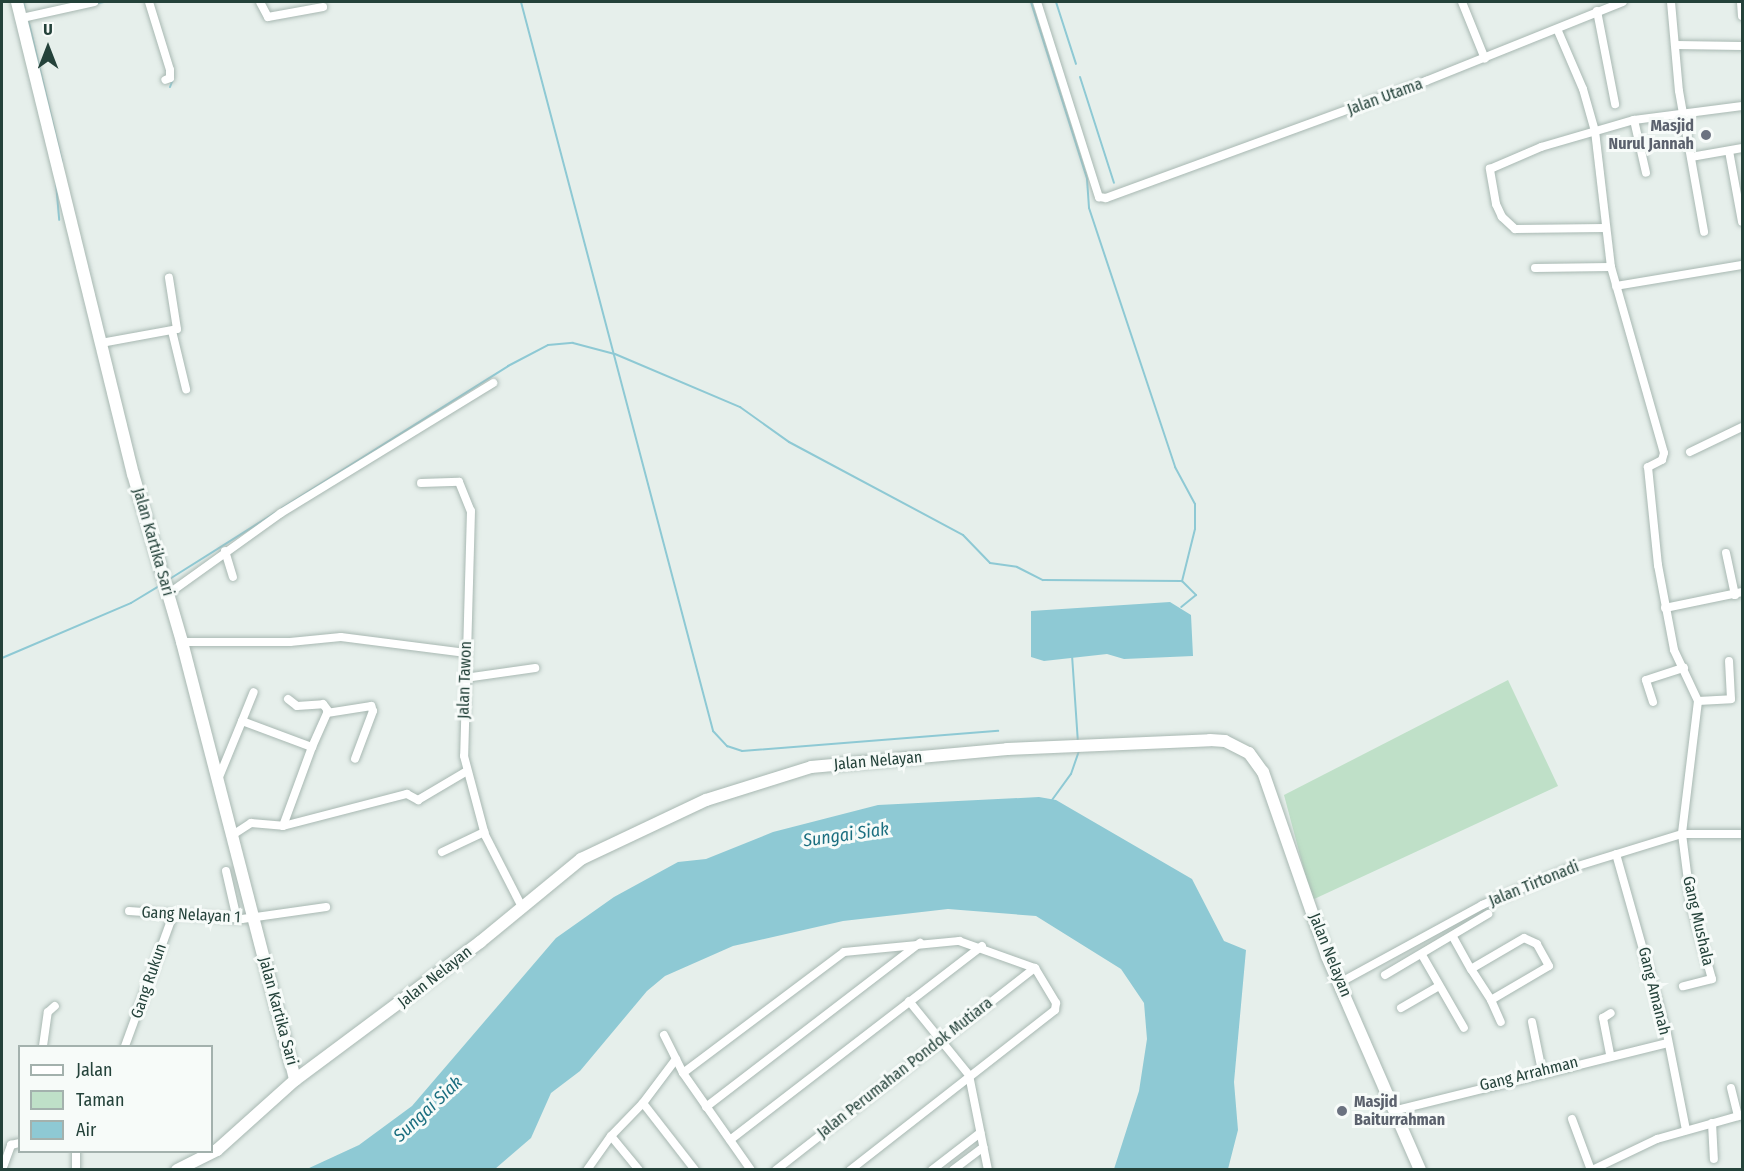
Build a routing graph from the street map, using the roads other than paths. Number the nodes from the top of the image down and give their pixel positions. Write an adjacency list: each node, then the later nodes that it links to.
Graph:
1 (18, 2): 13 (main road, Jalan Kartika Sari)
2 (94, 2): 13 (street)
3 (148, 2): 18 (street)
4 (260, 2): 10 (street)
5 (1037, 2): 17 (street, Jalan Utama)
6 (1462, 2): 17 (street)
7 (1623, 2): 11 (street, Jalan Utama)
8 (1671, 2): 15 (street)
9 (1741, 2): 12 (street)
10 (323, 8)
11 (1597, 11): 14 (street, Jalan Utama); 19 (street)
12 (1743, 16)
13 (22, 18): 37 (main road, Jalan Kartika Sari)
14 (1558, 31): 17 (street, Jalan Utama); 23 (street)
15 (1676, 45): 16 (street); 21 (street)
16 (1743, 46)
17 (1485, 59)
18 (165, 80)
19 (1616, 104)
20 (1743, 106): 21 (street)
21 (1683, 116): 22 (street); 26 (street)
22 (1634, 120): 23 (street); 27 (street)
23 (1595, 131): 29 (street); 29 (street)
24 (1743, 148): 25 (street)
25 (1729, 151): 26 (street); 28 (street)
26 (1691, 157): 30 (street)
27 (1646, 173)
28 (1743, 222)
29 (1605, 228): 32 (street)
30 (1704, 232)
31 (1743, 265): 35 (street)
32 (1611, 267): 33 (street); 35 (street)
33 (1535, 268)
34 (169, 279): 36 (street)
35 (1616, 286): 48 (street)
36 (172, 331): 37 (street); 39 (street)
37 (101, 344): 46 (main road, Jalan Kartika Sari)
38 (494, 383): 43 (street)
39 (186, 389)
40 (1743, 427): 41 (street)
41 (1690, 452)
42 (421, 483): 50 (street, Jalan Tawon)
43 (225, 551): 45 (street); 46 (street)
44 (1726, 554): 47 (street)
45 (233, 577)
46 (168, 594): 49 (main road, Jalan Kartika Sari)
47 (1739, 594): 48 (street)
48 (1665, 608): 53 (street)
49 (182, 642): 50 (street); 64 (main road, Jalan Kartika Sari)
50 (466, 653): 54 (street, Jalan Tawon)
51 (1729, 661): 57 (street)
52 (535, 668): 54 (street)
53 (1684, 668): 57 (street); 58 (street)
54 (465, 678): 63 (street, Jalan Tawon)
55 (254, 692): 60 (street)
56 (288, 699): 59 (street)
57 (1698, 701): 67 (street)
58 (1653, 702)
59 (329, 712): 61 (street); 62 (street)
60 (243, 721): 61 (street); 64 (street)
61 (312, 747): 65 (street)
62 (355, 759)
63 (466, 771): 65 (street); 66 (street, Jalan Tawon)
64 (217, 782): 69 (main road, Jalan Kartika Sari)
65 (283, 826): 69 (street)
66 (484, 832): 70 (street); 74 (street, Jalan Tawon)
67 (1682, 834): 68 (street, Jalan Tirtonadi); 71 (street, Jalan Tirtonadi); 91 (street, Gang Mushala)
68 (1743, 834)
69 (231, 836): 78 (main road, Jalan Kartika Sari)
70 (442, 852)
71 (1616, 854): 79 (street, Jalan Tirtonadi); 102 (street, Gang Amanah)
72 (226, 871): 78 (street)
73 (326, 907): 78 (street, Gang Nelayan 1)
74 (522, 907): 89 (main road, Jalan Nelayan); 110 (main road, Jalan Nelayan)
75 (129, 911): 77 (street, Gang Nelayan 1)
76 (1488, 914): 81 (street)
77 (172, 915): 78 (street, Gang Nelayan 1); 104 (street, Gang Rukun)
78 (245, 919): 110 (main road, Jalan Kartika Sari)
79 (1438, 928): 80 (street, Jalan Tirtonadi); 81 (street)
80 (1426, 935): 84 (street); 89 (street, Jalan Tirtonadi)
81 (1449, 939): 84 (street); 87 (street)
82 (922, 942): 83 (street); 108 (street); 113 (street)
83 (982, 946): 86 (street); 93 (street)
84 (1433, 949): 85 (street)
85 (1422, 955): 88 (street); 90 (street)
86 (1035, 968): 101 (street, Jalan Perumahan Pondok Mutiara); 109 (street)
87 (1472, 969): 92 (street); 92 (street)
88 (1385, 975)
89 (1341, 982): 114 (main road, Jalan Nelayan)
90 (1439, 986): 95 (street); 99 (street)
91 (1683, 986)
92 (1491, 1000): 97 (street)
93 (909, 1001): 101 (street); 121 (street)
94 (55, 1006): 103 (street)
95 (1401, 1008)
96 (1611, 1013): 105 (street)
97 (1501, 1022)
98 (1532, 1022): 107 (street)
99 (1464, 1028)
100 (664, 1035): 106 (street)
101 (939, 1039): 109 (street); 135 (street, Jalan Perumahan Pondok Mutiara)
102 (1666, 1043): 105 (street, Gang Arrahman); 118 (street, Gang Amanah)
103 (43, 1045)
104 (126, 1045)
105 (1610, 1054): 107 (street, Gang Arrahman)
106 (676, 1059): 108 (street); 112 (street)
107 (1542, 1071): 114 (street, Gang Arrahman)
108 (684, 1072): 113 (street)
109 (969, 1075): 119 (street); 136 (street)
110 (296, 1080): 124 (main road, Jalan Nelayan)
111 (1731, 1088): 115 (street)
112 (643, 1102): 120 (street); 133 (street)
113 (706, 1107): 121 (street)
114 (1393, 1111): 140 (main road, Jalan Nelayan)
115 (1740, 1115): 117 (street)
116 (1572, 1119): 141 (street)
117 (1712, 1123): 118 (street); 127 (street)
118 (1686, 1130): 141 (street)
119 (980, 1133): 123 (street); 137 (street)
120 (611, 1136): 131 (street); 132 (street)
121 (730, 1140): 134 (street)
122 (18, 1143): 128 (street)
123 (983, 1147): 138 (street); 139 (street)
124 (213, 1152)
125 (76, 1153): 129 (street)
126 (211, 1153): 130 (main road, Jalan Nelayan)
127 (1714, 1159)
128 (2, 1170)
129 (76, 1170)
130 (177, 1170)
131 (587, 1170)
132 (639, 1170)
133 (695, 1170)
134 (752, 1170)
135 (776, 1170)
136 (850, 1170)
137 (932, 1170)
138 (953, 1170)
139 (987, 1170)
140 (1420, 1170)
141 (1592, 1170)

